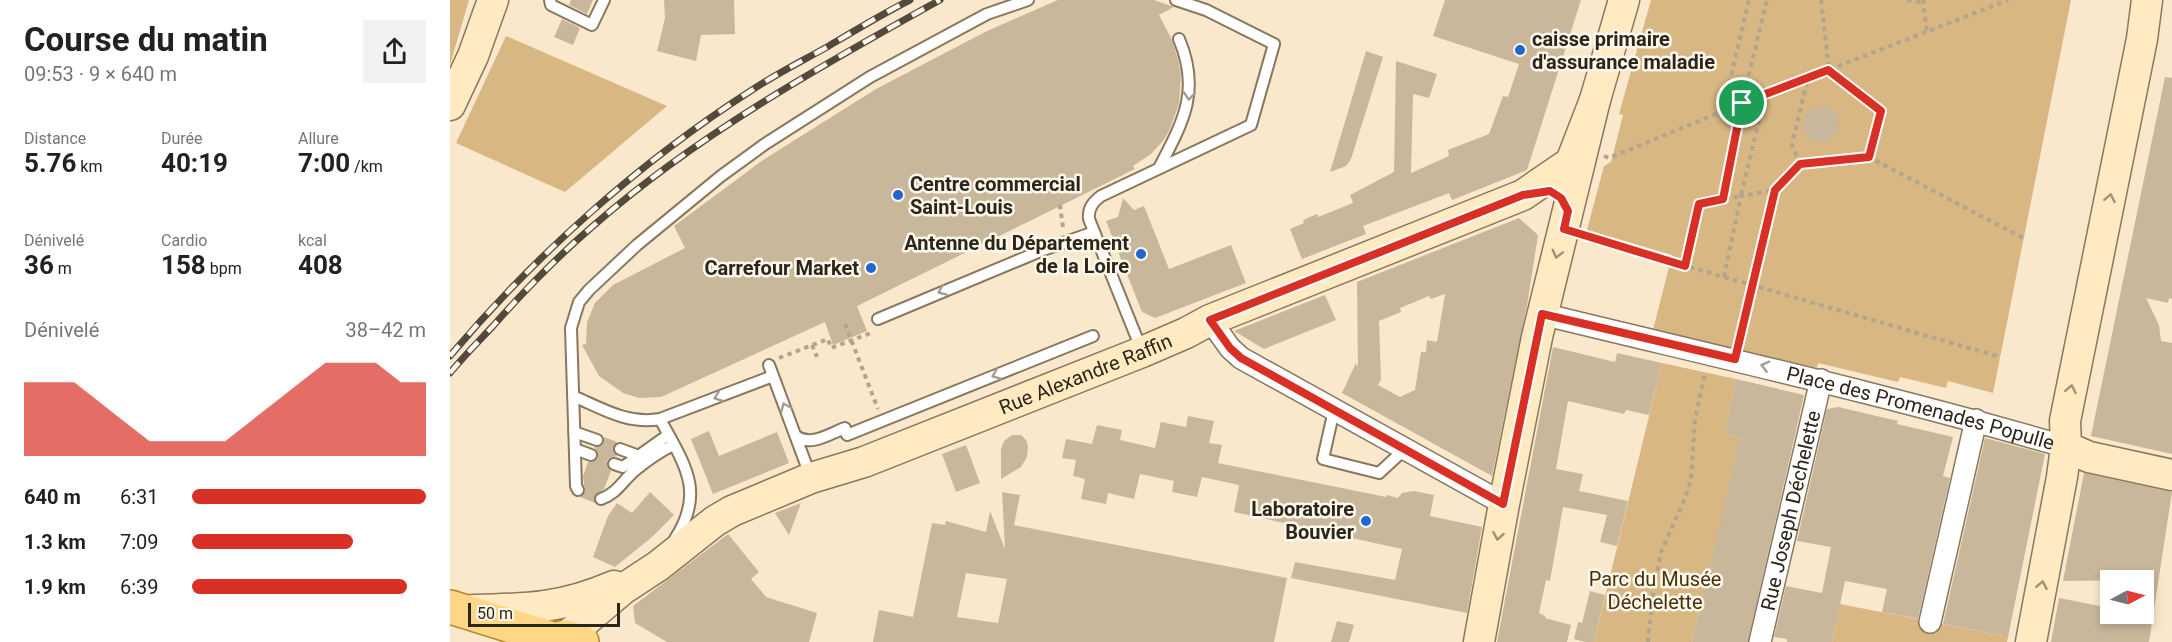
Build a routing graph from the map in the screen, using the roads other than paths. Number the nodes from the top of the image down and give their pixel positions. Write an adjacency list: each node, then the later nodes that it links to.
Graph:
1 (493, 0): 10 (main road)
2 (550, 0): 3 (lane)
3 (604, 0)
4 (1028, 0): 23 (lane)
5 (1176, 0): 11 (lane)
6 (1624, 0): 9 (main road)
7 (2147, 0): 31 (main road, Place des Promenades Populle, one-way to 7)
8 (1179, 39): 11 (lane, one-way to 11)
9 (1595, 100): 12 (main road); 13 (main road)
10 (450, 105)
11 (1158, 169): 14 (lane)
12 (1523, 195): 13 (main road); 17 (main road, Rue Alexandre Raffin)
13 (1566, 220): 15 (main road, one-way to 15)
14 (1094, 232): 16 (lane, one-way to 16); 19 (lane)
15 (1544, 306): 22 (street, Place des Promenades Populle, one-way to 15); 44 (main road)
16 (878, 319)
17 (1210, 320): 19 (main road, Rue Alexandre Raffin); 24 (street)
18 (1093, 336): 28 (lane, one-way to 28)
19 (1142, 352): 39 (main road, Rue Alexandre Raffin)
20 (769, 365): 21 (lane)
21 (773, 376): 25 (lane, one-way to 25); 28 (lane, one-way to 21)
22 (1821, 380): 26 (street, Place des Promenades Populle); 51 (street, Rue Joseph Déchelette)
23 (573, 396): 25 (lane); 27 (lane)
24 (1334, 410): 34 (street); 34 (lane)
25 (660, 419): 30 (lane)
26 (1976, 420): 31 (street, Place des Promenades Populle); 47 (street)
27 (574, 432): 29 (lane); 32 (lane)
28 (796, 436): 39 (lane)
29 (597, 440)
30 (671, 440): 36 (lane); 41 (lane); 45 (lane)
31 (2066, 447): 38 (main road); 52 (main road, one-way to 31)
32 (575, 449): 35 (lane); 42 (lane)
33 (620, 449): 36 (lane)
34 (1405, 449): 44 (street)
35 (591, 455)
36 (639, 456): 37 (lane)
37 (614, 464)
38 (2172, 475)
39 (811, 478): 45 (main road, Rue Alexandre Raffin)
40 (606, 484): 41 (lane)
41 (619, 489): 43 (lane)
42 (578, 490)
43 (601, 499)
44 (1503, 504): 50 (main road, one-way to 50)
45 (658, 566): 46 (main road); 48 (main road, Rue Alexandre Raffin)
46 (461, 611): 48 (main road); 49 (main road)
47 (1930, 622)
48 (569, 640)
49 (509, 642)
50 (1479, 642)
51 (1760, 642)
52 (2031, 642)

